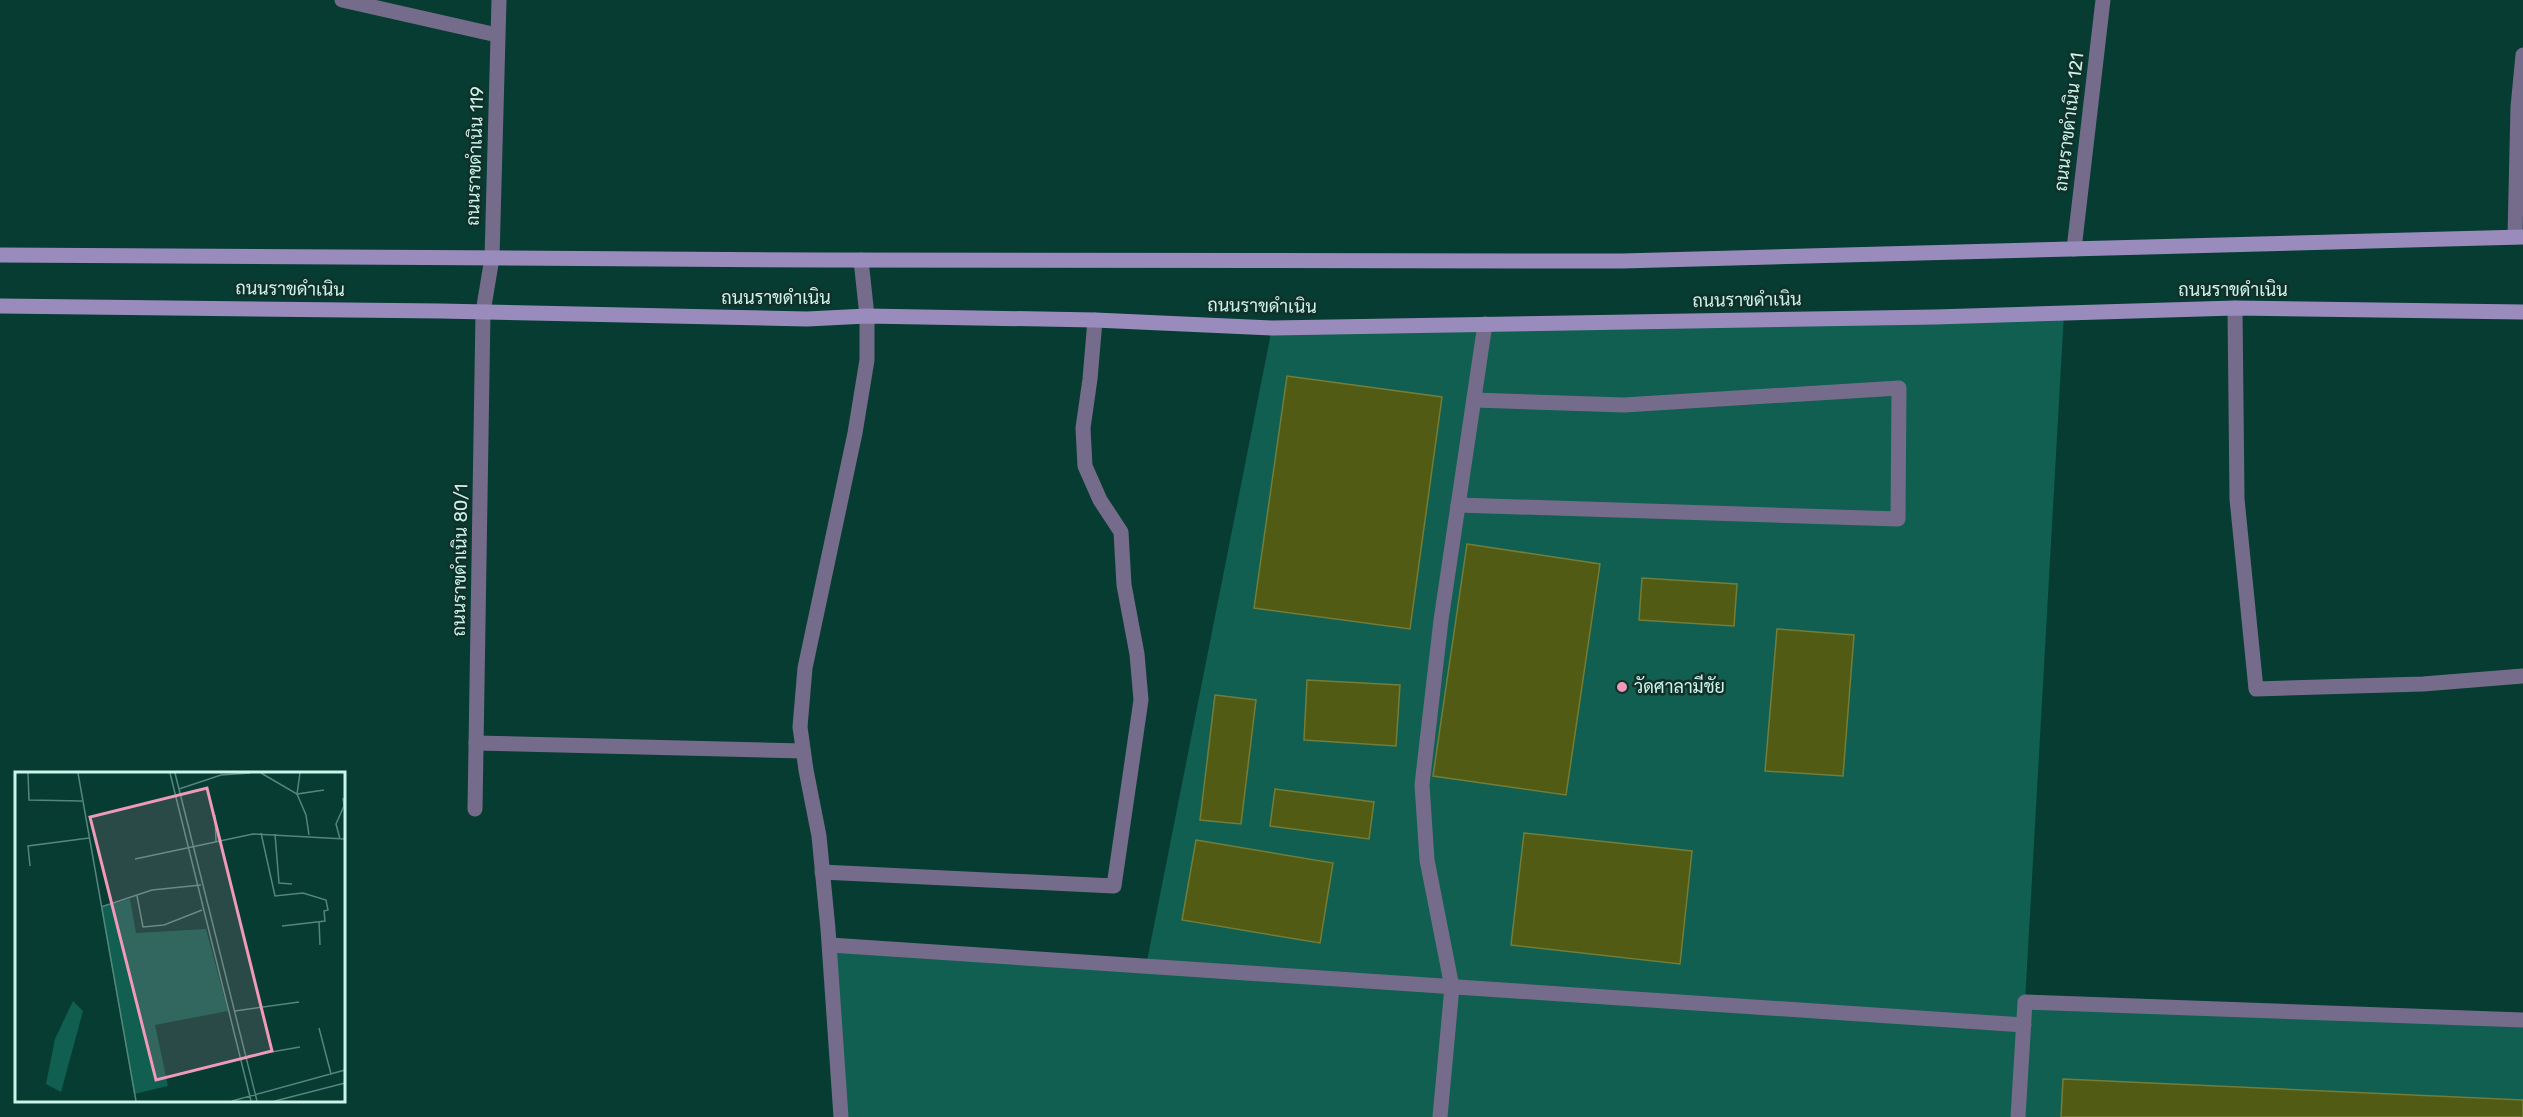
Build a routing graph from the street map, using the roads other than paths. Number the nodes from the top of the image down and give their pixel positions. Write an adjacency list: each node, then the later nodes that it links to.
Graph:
1 (342, 0): 4 (street)
2 (499, 0): 4 (street, ถนนราขดำเนิน 119)
3 (2103, 0): 7 (street, ถนนราขดำเนิน 121)
4 (497, 35): 9 (street, ถนนราขดำเนิน 119)
5 (2523, 55): 6 (street)
6 (2519, 236): 7 (main road, ถนนราขดำเนิน)
7 (2074, 249): 10 (main road, ถนนราขดำเนิน)
8 (0, 255): 9 (main road, ถนนราขดำเนิน)
9 (492, 258): 10 (main road, ถนนราขดำเนิน); 13 (street, ถนนราขดำเนิน 119)
10 (861, 260): 15 (street)
11 (0, 306): 13 (main road, ถนนราขดำเนิน)
12 (2235, 308): 14 (main road, ถนนราขดำเนิน); 17 (main road, ถนนราขดำเนิน); 20 (street)
13 (483, 312): 15 (main road, ถนนราขดำเนิน); 21 (street, ถนนราขดำเนิน 80/1)
14 (2523, 312)
15 (867, 316): 16 (main road, ถนนราขดำเนิน); 22 (street)
16 (1095, 320): 17 (main road, ถนนราขดำเนิน); 24 (street)
17 (1485, 324): 18 (street)
18 (1474, 400): 19 (street); 19 (street)
19 (1458, 505): 26 (street)
20 (2523, 676)
21 (476, 742): 22 (street); 23 (street, ถนนราขดำเนิน 80/1)
22 (803, 751): 24 (street)
23 (475, 809)
24 (822, 872): 25 (street)
25 (830, 945): 26 (street); 29 (street)
26 (1452, 987): 28 (street); 30 (street)
27 (2523, 1020): 28 (street)
28 (2024, 1025): 31 (street)
29 (841, 1117)
30 (1440, 1117)
31 (2018, 1117)

